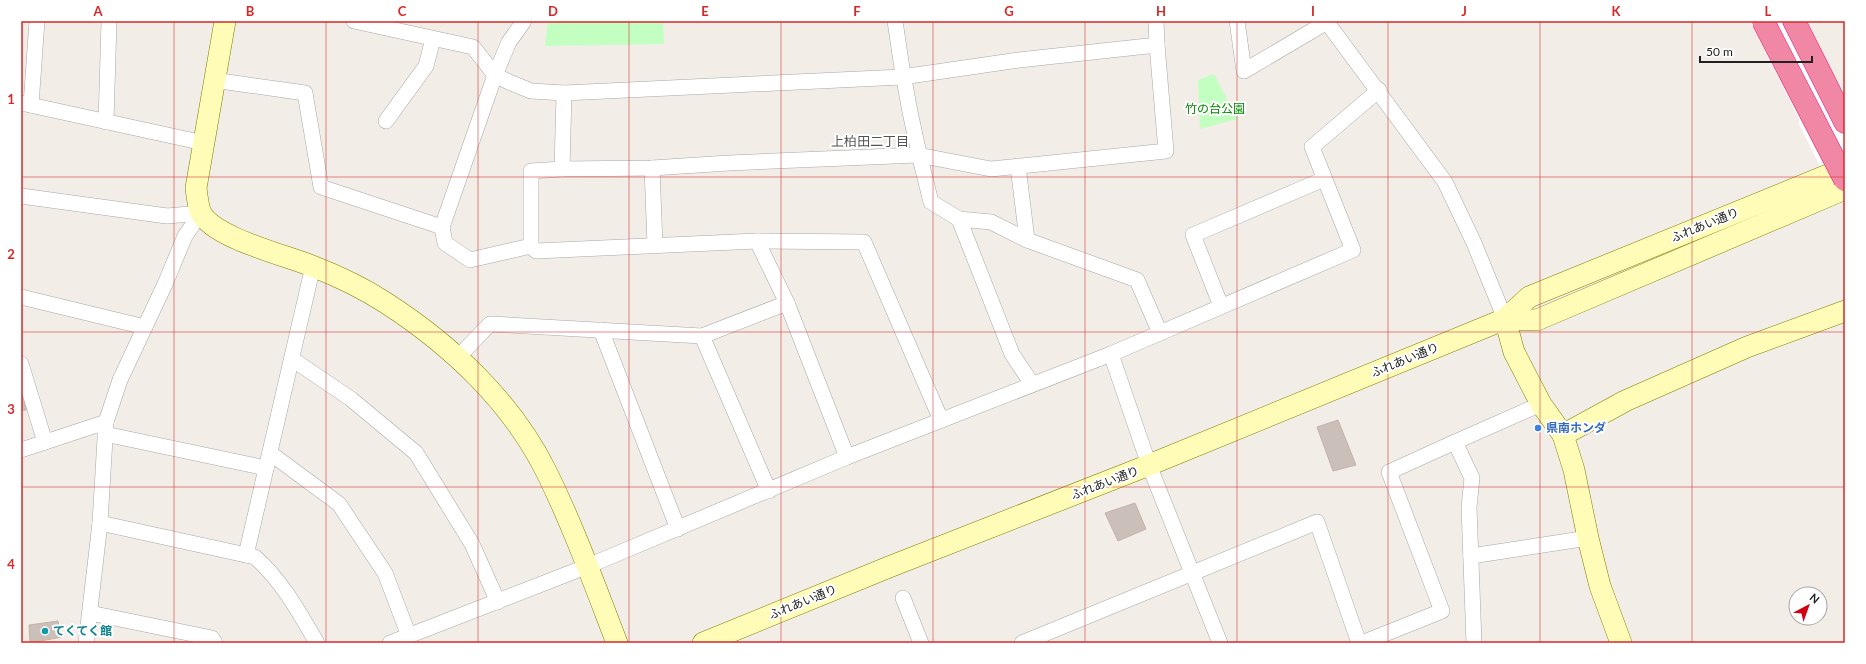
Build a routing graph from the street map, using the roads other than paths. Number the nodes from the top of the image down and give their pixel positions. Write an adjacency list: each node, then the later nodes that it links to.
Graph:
1 (37, 21): 19 (street)
2 (109, 21): 21 (street)
3 (225, 21): 16 (street)
4 (354, 21): 12 (street)
5 (524, 21): 14 (street)
6 (894, 21): 15 (street)
7 (1156, 21): 13 (street)
8 (1237, 21): 9 (street)
9 (1327, 21): 17 (street)
10 (1763, 21): 30 (highway, bridge)
11 (1794, 21): 22 (highway)
12 (433, 39): 14 (street); 20 (street)
13 (1157, 45): 15 (street); 25 (street)
14 (495, 75): 18 (street); 35 (street)
15 (902, 76): 18 (street); 24 (street)
16 (213, 80): 23 (street); 35 (street)
17 (1379, 90): 29 (street); 45 (street)
18 (564, 94): 28 (street)
19 (26, 104): 21 (street)
20 (386, 121)
21 (106, 122): 23 (street)
22 (1845, 122)
23 (204, 143): 33 (street)
24 (918, 155): 25 (street); 26 (street); 34 (street)
25 (1018, 166): 36 (street)
26 (652, 168): 28 (street); 38 (street)
27 (1845, 168): 45 (street, ふれあい通り)
28 (562, 169): 39 (street)
29 (1324, 179): 43 (street); 43 (street)
30 (1845, 180)
31 (1845, 189): 45 (street, ふれあい通り)
32 (21, 196): 33 (street)
33 (201, 213): 40 (street); 46 (street)
34 (960, 219): 36 (street); 54 (street)
35 (442, 227): 39 (street)
36 (1027, 240): 48 (street)
37 (757, 241): 38 (street); 42 (street); 56 (street)
38 (654, 245): 39 (street)
39 (530, 246)
40 (313, 266): 51 (street); 52 (street)
41 (21, 297): 46 (street)
42 (787, 303): 49 (street); 63 (street)
43 (1221, 306): 48 (street)
44 (1845, 311): 58 (street)
45 (1505, 319): 55 (street); 64 (street, ふれあい通り)
46 (145, 327): 57 (street)
47 (601, 330): 49 (street); 51 (street); 68 (street)
48 (1160, 333): 50 (street)
49 (702, 336): 66 (street)
50 (1111, 354): 54 (street); 64 (street)
51 (458, 357): 72 (street)
52 (292, 359): 62 (street); 75 (street)
53 (21, 364): 59 (street)
54 (1032, 384): 56 (street)
55 (1541, 404): 58 (street); 60 (street)
56 (941, 420): 63 (street)
57 (106, 428): 59 (street); 65 (street); 67 (street)
58 (1562, 434): 69 (street)
59 (45, 442): 61 (street)
60 (1455, 442): 71 (street); 88 (street)
61 (21, 450)
62 (270, 453): 65 (street); 77 (street)
63 (847, 457): 66 (street)
64 (1149, 465): 73 (street); 83 (street, ふれあい通り)
65 (266, 468): 70 (street)
66 (769, 491): 68 (street)
67 (100, 523): 70 (street); 76 (street)
68 (678, 529): 72 (street)
69 (1588, 538): 71 (street); 90 (street)
70 (246, 555): 80 (street)
71 (1471, 556): 89 (street)
72 (588, 566): 75 (street); 82 (street)
73 (1191, 574): 85 (street); 86 (street); 87 (street)
74 (903, 598): 84 (street)
75 (498, 602): 77 (street)
76 (90, 613): 78 (street); 79 (street)
77 (409, 636): 81 (street)
78 (86, 643)
79 (215, 643)
80 (317, 643)
81 (390, 643)
82 (617, 643)
83 (703, 643)
84 (921, 643)
85 (1022, 643)
86 (1220, 643)
87 (1359, 643)
88 (1362, 643)
89 (1474, 643)
90 (1621, 643)

